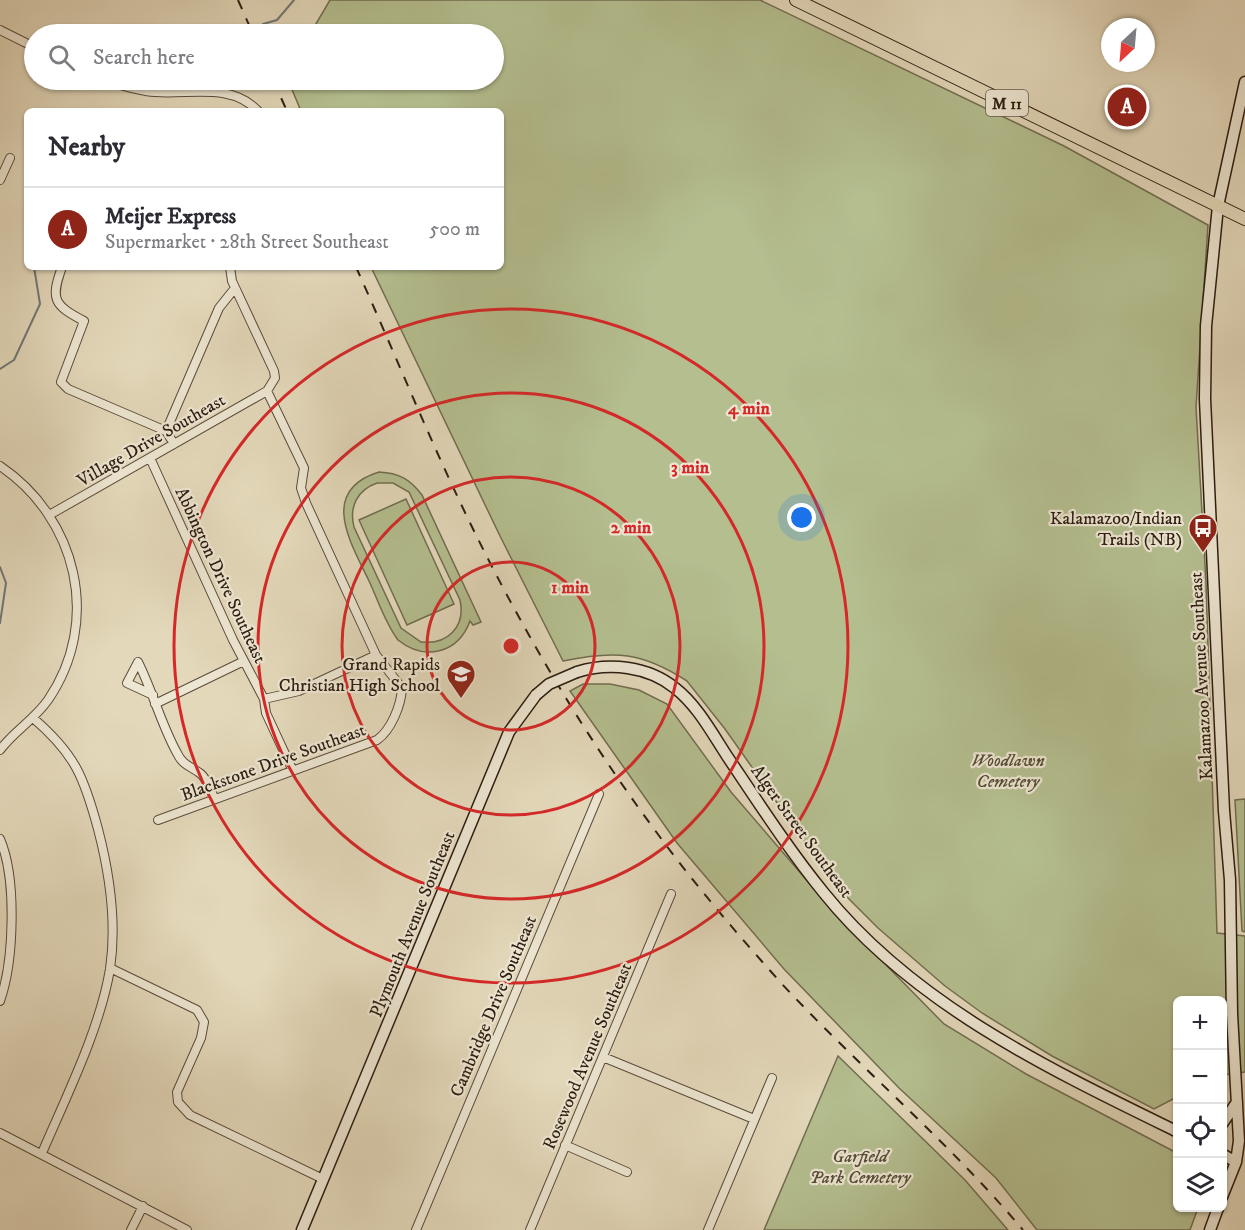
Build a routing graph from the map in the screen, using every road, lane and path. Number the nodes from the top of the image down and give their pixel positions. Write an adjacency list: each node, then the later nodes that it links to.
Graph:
1 (796, 0): 9 (main road, M 11)
2 (0, 30): 3 (street)
3 (24, 42)
4 (1245, 82): 9 (main road, Kalamazoo Avenue Southeast)
5 (144, 90): 6 (street)
6 (254, 108)
7 (10, 158): 8 (street)
8 (0, 180)
9 (1218, 206): 10 (main road, M 11); 38 (main road, Kalamazoo Avenue Southeast)
10 (1245, 219)
11 (61, 270): 15 (street)
12 (231, 270): 13 (street)
13 (235, 288): 14 (street); 15 (street)
14 (267, 391): 16 (street, Village Drive Southeast); 20 (street)
15 (166, 431): 16 (street)
16 (174, 444): 17 (street, Village Drive Southeast)
17 (150, 458): 19 (street, Village Drive Southeast); 21 (street, Abbington Drive Southeast)
18 (0, 465): 19 (street)
19 (51, 514): 26 (street)
20 (376, 655): 24 (street); 28 (street, Blackstone Drive Southeast)
21 (244, 661): 24 (street, Abbington Drive Southeast); 25 (street)
22 (593, 668): 41 (main road, Alger Street Southeast); 48 (main road, Plymouth Avenue Southeast, bridge)
23 (153, 695): 25 (street)
24 (264, 699): 28 (street, Abbington Drive Southeast)
25 (155, 704): 30 (street)
26 (33, 718): 27 (street); 34 (street)
27 (0, 750)
28 (293, 771): 30 (street, Blackstone Drive Southeast)
29 (598, 794): 55 (street, Cambridge Drive Southeast)
30 (215, 799): 31 (street, Blackstone Drive Southeast)
31 (159, 820)
32 (1, 843): 35 (street)
33 (671, 894): 36 (street, Rosewood Avenue Southeast)
34 (110, 968): 44 (street); 48 (street)
35 (0, 1001)
36 (603, 1057): 40 (street); 43 (street, Rosewood Avenue Southeast)
37 (772, 1078): 40 (street)
38 (1237, 1102): 39 (main road); 46 (main road, Kalamazoo Avenue Southeast)
39 (1227, 1117)
40 (754, 1119): 57 (street)
41 (1173, 1129)
42 (0, 1132): 44 (street)
43 (565, 1145): 47 (street); 56 (street, Rosewood Avenue Southeast)
44 (42, 1153): 50 (street)
45 (1227, 1157): 46 (main road)
46 (1241, 1164): 49 (main road, Kalamazoo Avenue Southeast)
47 (627, 1172)
48 (323, 1179): 54 (main road, Plymouth Avenue Southeast)
49 (1227, 1188)
50 (143, 1206): 52 (street); 53 (street)
51 (1217, 1212): 58 (main road)
52 (131, 1230)
53 (187, 1230)
54 (302, 1230)
55 (416, 1230)
56 (530, 1230)
57 (708, 1230)
58 (1210, 1230)

